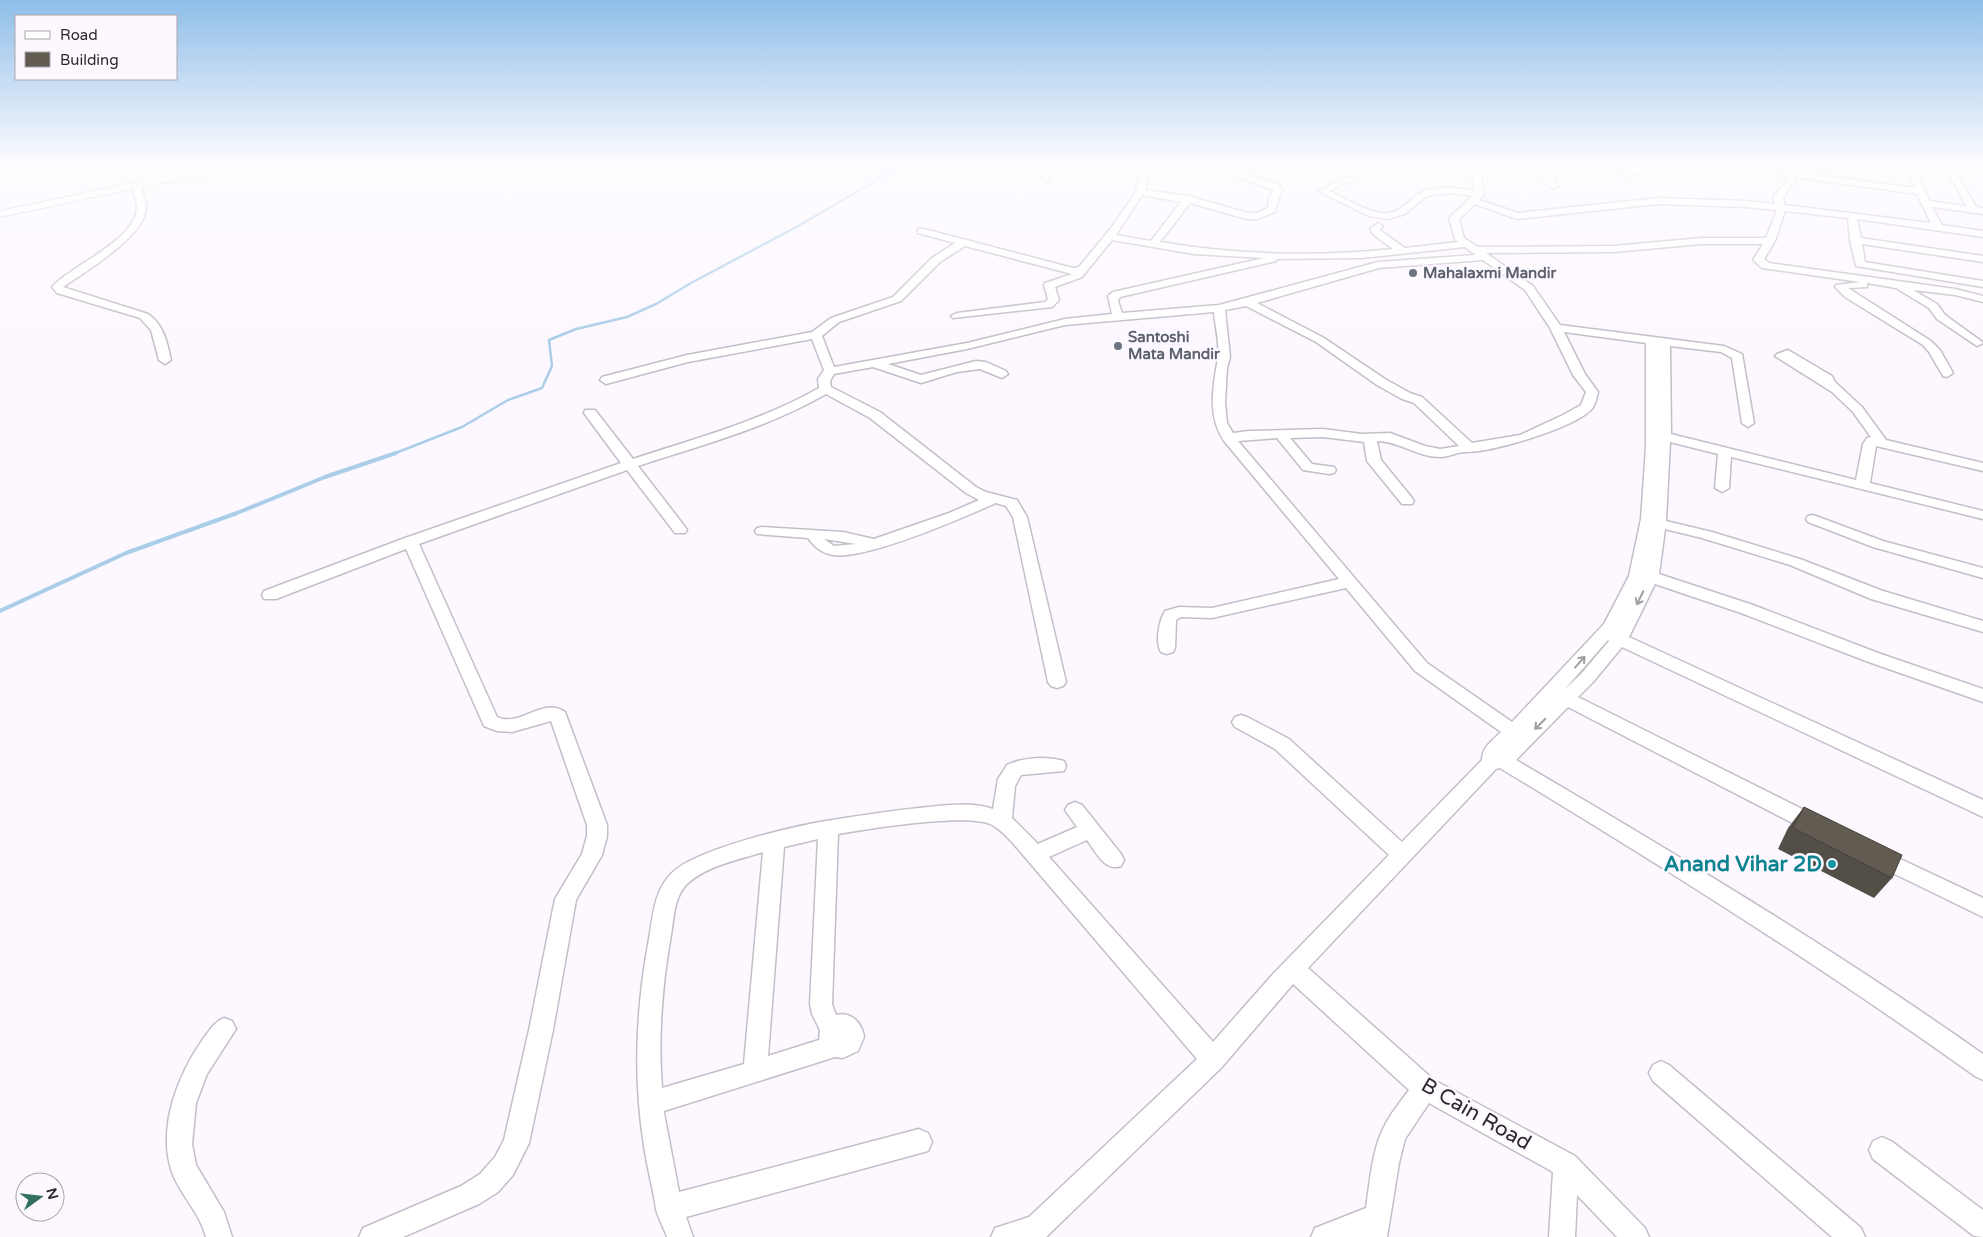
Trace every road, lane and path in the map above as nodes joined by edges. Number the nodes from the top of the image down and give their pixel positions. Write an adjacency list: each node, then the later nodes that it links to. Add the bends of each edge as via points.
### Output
1 (137, 221): 37 (street, via 105,254 57,287 61,291 144,316 153,322)
2 (1121, 221): 13 (street)
3 (1172, 221): 17 (street)
4 (1455, 221): 18 (street, via 1460,239)
5 (1778, 221): 15 (street)
6 (1853, 221): 14 (street)
7 (1893, 221): 10 (street)
8 (1935, 221): 10 (street)
9 (1378, 226): 19 (street, via 1376,233)
10 (1938, 226): 12 (street)
11 (921, 231): 16 (street)
12 (1983, 234)
13 (1110, 237): 17 (street); 24 (street, via 1084,269)
14 (1855, 240): 23 (street); 23 (street, via 1858,263 1862,266)
15 (1770, 241): 18 (street, via 1702,241 1613,249); 26 (street, via 1758,260 1766,266)
16 (962, 243): 24 (street); 33 (street, via 936,260 897,299 835,320)
17 (1154, 244): 20 (street, via 1194,251)
18 (1471, 247): 19 (street); 21 (street)
19 (1403, 251): 20 (street, via 1327,257)
20 (1283, 256): 31 (street, via 1117,294 1113,301)
21 (1484, 257): 28 (street, via 1378,265); 32 (street, via 1529,288)
22 (1983, 259): 23 (street)
23 (1948, 266): 25 (street)
24 (1078, 271): 30 (street, via 1071,279 1049,285 1054,303)
25 (1983, 284)
26 (1892, 285): 27 (street, via 1955,292); 35 (street, via 1933,306 1942,317); 40 (street, via 1840,287 1927,343)
27 (1983, 299)
28 (1247, 302): 29 (street); 51 (street, via 1320,340 1381,382 1418,400)
29 (1220, 308): 31 (street); 49 (street, via 1224,357 1219,403 1222,423)
30 (957, 316)
31 (1118, 317): 38 (street, via 1065,322 967,346)
32 (1556, 328): 34 (street); 51 (street, via 1579,375 1592,392 1587,407 1523,438)
33 (816, 335): 39 (street); 42 (street, via 687,359)
34 (1658, 342): 45 (street, via 1724,349 1736,354); 47 (street)
35 (1978, 343)
36 (1784, 355): 50 (street, via 1848,397)
37 (165, 360)
38 (874, 363): 39 (street); 41 (street, via 921,380 976,365)
39 (830, 371): 43 (street, via 824,376)
40 (1947, 373)
41 (1002, 374)
42 (606, 380)
43 (826, 389): 53 (street, via 783,413); 58 (street, via 875,415 971,490)
44 (590, 414): 53 (street)
45 (1748, 423)
46 (1280, 434): 48 (street); 49 (street); 55 (street, via 1308,466)
47 (1658, 435): 52 (street); 62 (street)
48 (1370, 437): 51 (street, via 1390,437 1440,454); 59 (street, via 1374,461)
49 (1229, 438): 68 (street)
50 (1880, 441): 54 (street); 56 (street, via 1870,444)
51 (1470, 449)
52 (1725, 452): 56 (street); 57 (street)
53 (629, 465): 63 (street); 65 (street)
54 (1983, 467)
55 (1329, 470)
56 (1862, 486): 60 (street)
57 (1722, 488)
58 (995, 498): 64 (street, via 875,544 847,550 830,550 814,536); 73 (street, via 1012,503 1020,517)
59 (1407, 501)
60 (1983, 515)
61 (1813, 519): 66 (street, via 1878,544)
62 (1653, 522): 67 (street); 70 (street, via 1795,562 1877,595)
63 (680, 530)
64 (762, 531)
65 (410, 541): 69 (street); 108 (street, via 490,721 496,726 504,726 550,713 559,717 598,836 588,865 566,899 516,1143 504,1166 489,1183 470,1195)
66 (1983, 570)
67 (1644, 574): 71 (street); 75 (street)
68 (1350, 582): 72 (street, via 1212,613 1179,612 1168,620); 77 (street, via 1421,667)
69 (270, 595)
70 (1983, 627)
71 (1613, 636): 74 (street, via 1587,678); 80 (street)
72 (1167, 648)
73 (1057, 682)
74 (1559, 695): 77 (street); 78 (street, one-way to 78); 85 (street)
75 (1983, 696)
76 (1241, 722): 89 (street, via 1282,744)
77 (1512, 731): 78 (street, via 1491,752)
78 (1497, 761): 89 (street); 95 (street, via 1714,887 1902,1009)
79 (1057, 766): 82 (street, via 1014,770 1006,780)
80 (1983, 809)
81 (1076, 810): 84 (street)
82 (1002, 822): 83 (street, via 991,816 961,812); 88 (street, via 1008,824)
83 (828, 828): 86 (street); 96 (street, via 821,1004 833,1038)
84 (1090, 830): 88 (street); 90 (street)
85 (1832, 834)
86 (774, 840): 96 (street); 99 (street, via 710,860 685,874 667,897 652,987 648,1065)
87 (1858, 847): 91 (street)
88 (1035, 854): 94 (street)
89 (1402, 854): 92 (street)
90 (1114, 860)
91 (1983, 908)
92 (1293, 969): 94 (street); 98 (street, B Cain Road)
93 (224, 1029): 107 (street, via 198,1067 184,1103 179,1144 184,1169 215,1221)
94 (1213, 1060): 106 (street)
95 (1983, 1068)
96 (755, 1072): 99 (street)
97 (1661, 1073): 114 (street)
98 (1425, 1088): 102 (street, B Cain Road); 104 (street, via 1394,1133)
99 (651, 1103): 103 (street)
100 (919, 1142): 103 (street)
101 (1882, 1150): 105 (street)
102 (1566, 1165): 112 (street); 113 (street, B Cain Road)
103 (669, 1208): 109 (street)
104 (1375, 1227): 111 (street)
105 (1983, 1227)
106 (1032, 1232): 110 (street)
107 (219, 1237)
108 (372, 1237)
109 (680, 1237)
110 (1004, 1237)
111 (1324, 1237)
112 (1562, 1237)
113 (1636, 1237)
114 (1852, 1237)

